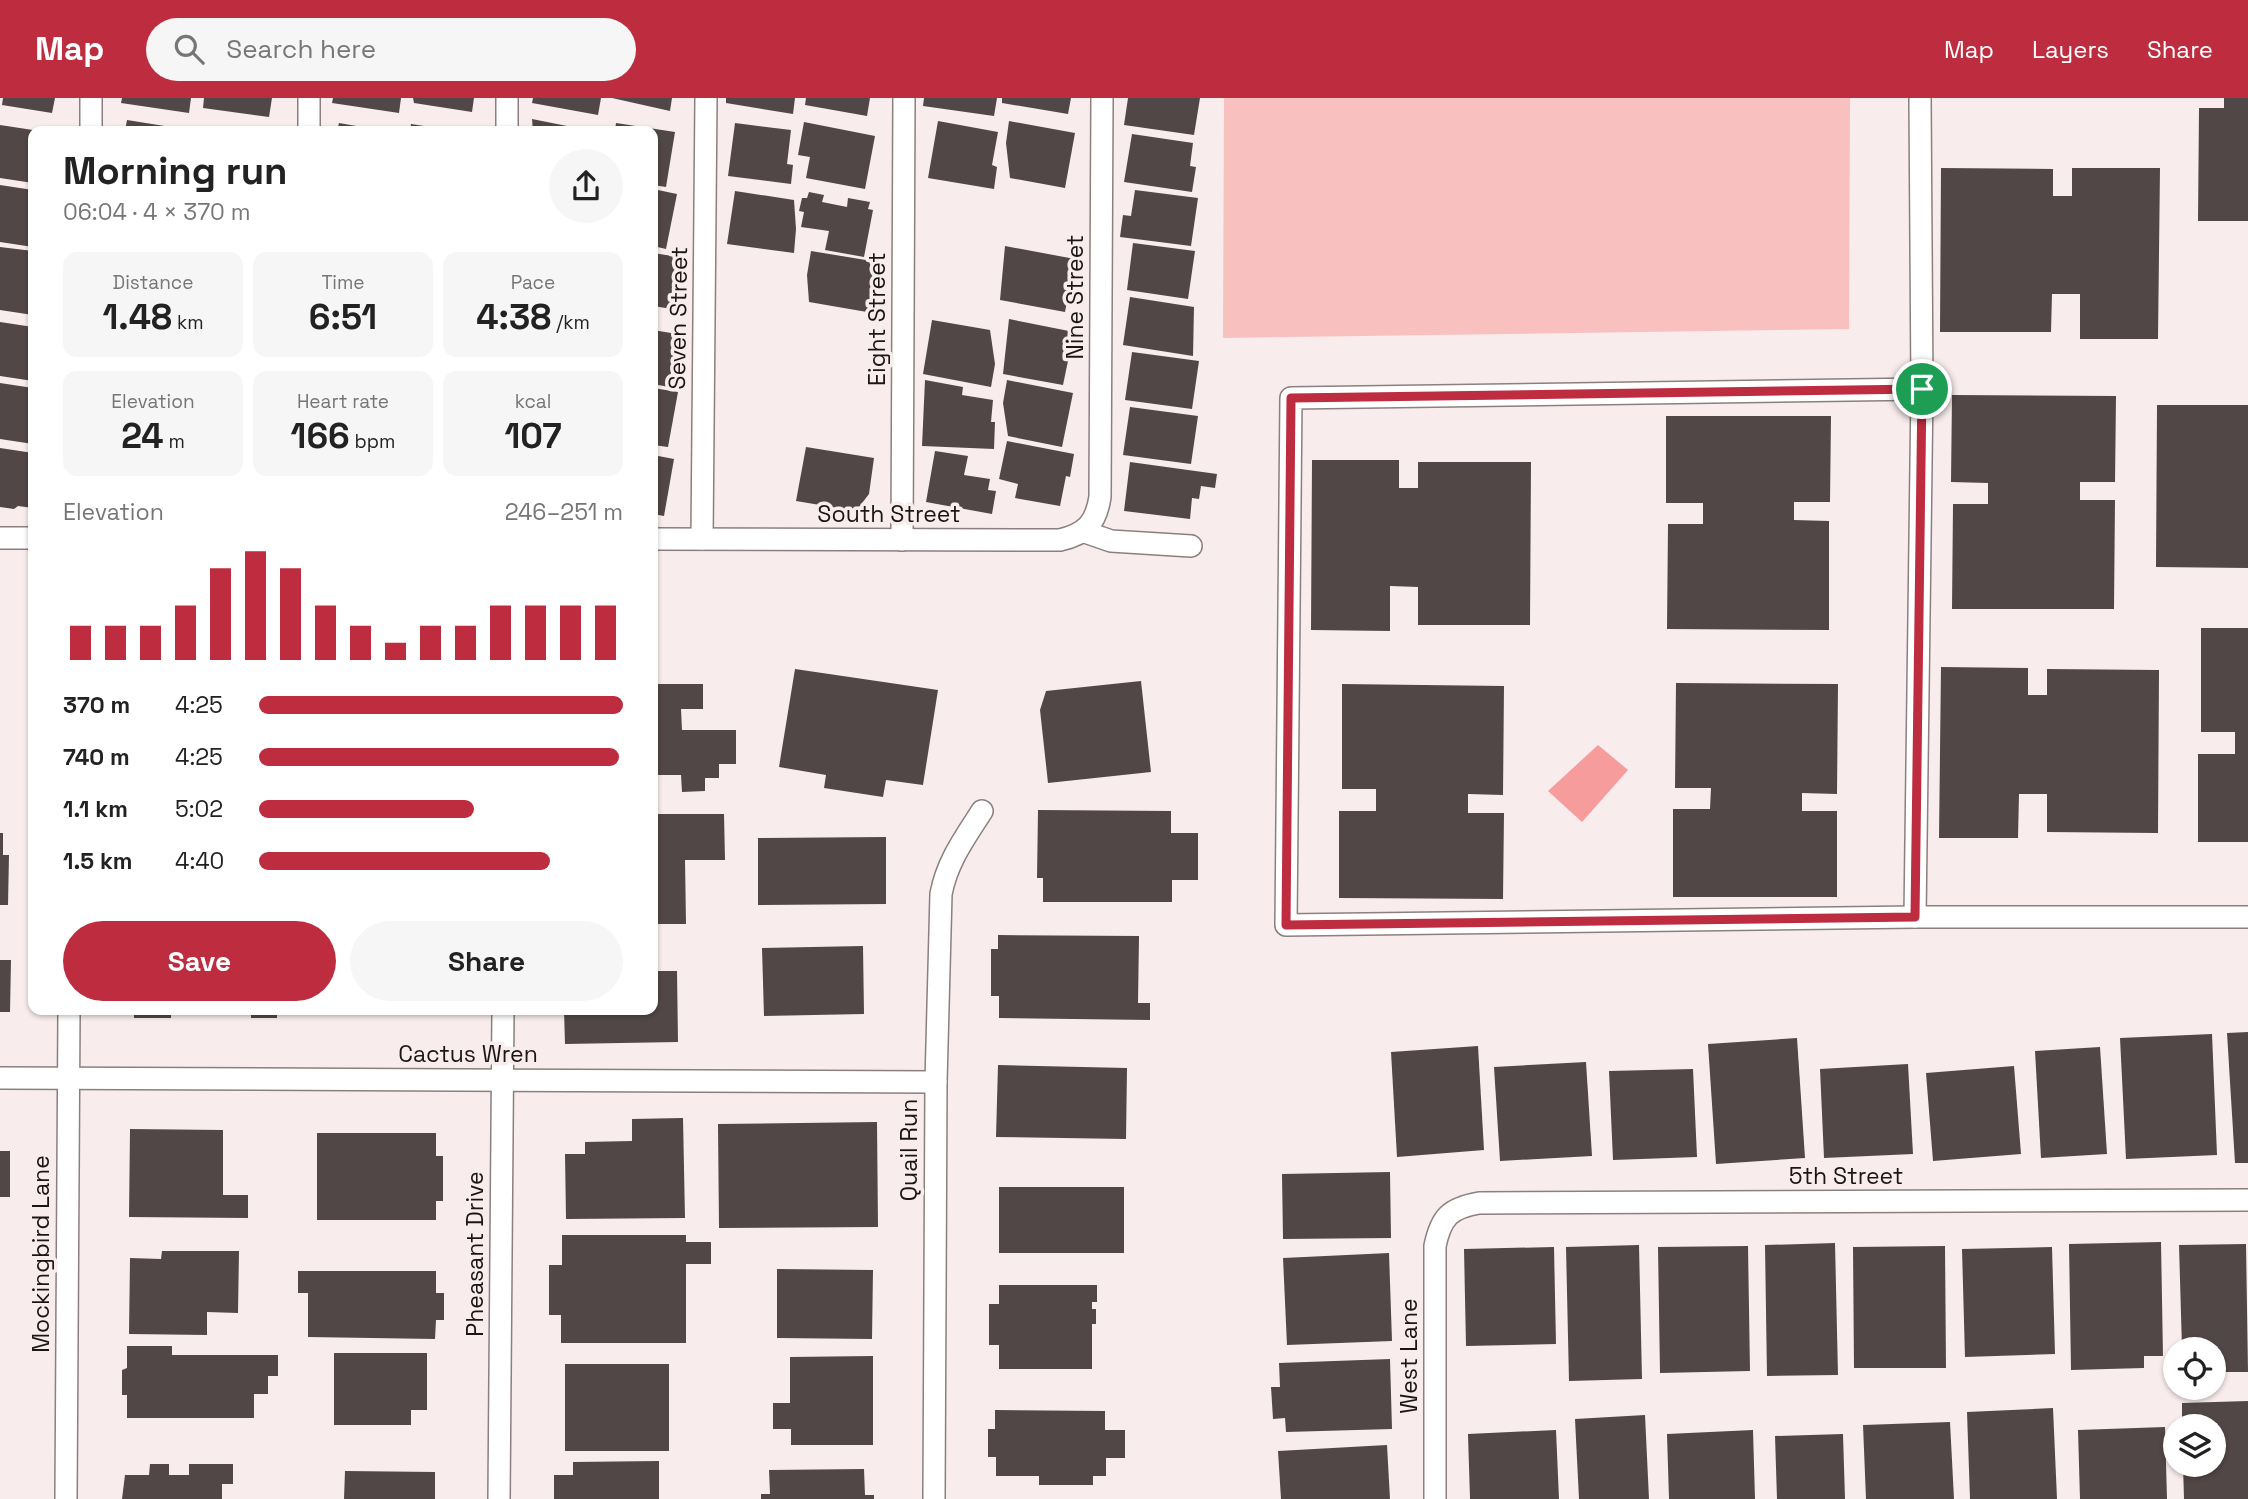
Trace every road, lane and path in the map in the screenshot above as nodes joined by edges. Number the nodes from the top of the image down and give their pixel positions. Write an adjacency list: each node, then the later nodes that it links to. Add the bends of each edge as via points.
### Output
1 (91, 98): 8 (lane)
2 (309, 98): 9 (lane)
3 (507, 98): 10 (lane)
4 (706, 98): 16 (lane, Seven Street)
5 (904, 98): 17 (lane, Eight Street)
6 (1102, 98): 12 (lane, Nine Street, via 1100,497 1094,521)
7 (1920, 98): 11 (lane)
8 (91, 126)
9 (309, 126)
10 (507, 126)
11 (1922, 389): 20 (lane); 20 (lane, via 1291,398 1286,925)
12 (1085, 532): 17 (lane, South Street, via 1060,540); 18 (lane, via 1111,541)
13 (0, 538): 14 (lane)
14 (28, 538)
15 (658, 539): 16 (lane, South Street)
16 (702, 539): 17 (lane, South Street)
17 (902, 540)
18 (1191, 546)
19 (982, 811): 27 (lane, Quail Run, via 954,854 940,894)
20 (1915, 917): 21 (lane)
21 (2248, 917)
22 (69, 1015): 25 (lane, Mockingbird Lane)
23 (503, 1015): 26 (lane, Pheasant Drive)
24 (0, 1078): 25 (lane, Cactus Wren)
25 (68, 1078): 26 (lane, Cactus Wren); 30 (lane, Mockingbird Lane)
26 (503, 1080): 27 (lane, Cactus Wren); 31 (lane, Pheasant Drive)
27 (936, 1082): 32 (lane, Quail Run)
28 (2248, 1200): 29 (lane, 5th Street, via 1479,1203)
29 (1447, 1215): 33 (lane, West Lane, via 1435,1246)
30 (66, 1499)
31 (499, 1499)
32 (934, 1499)
33 (1435, 1499)

